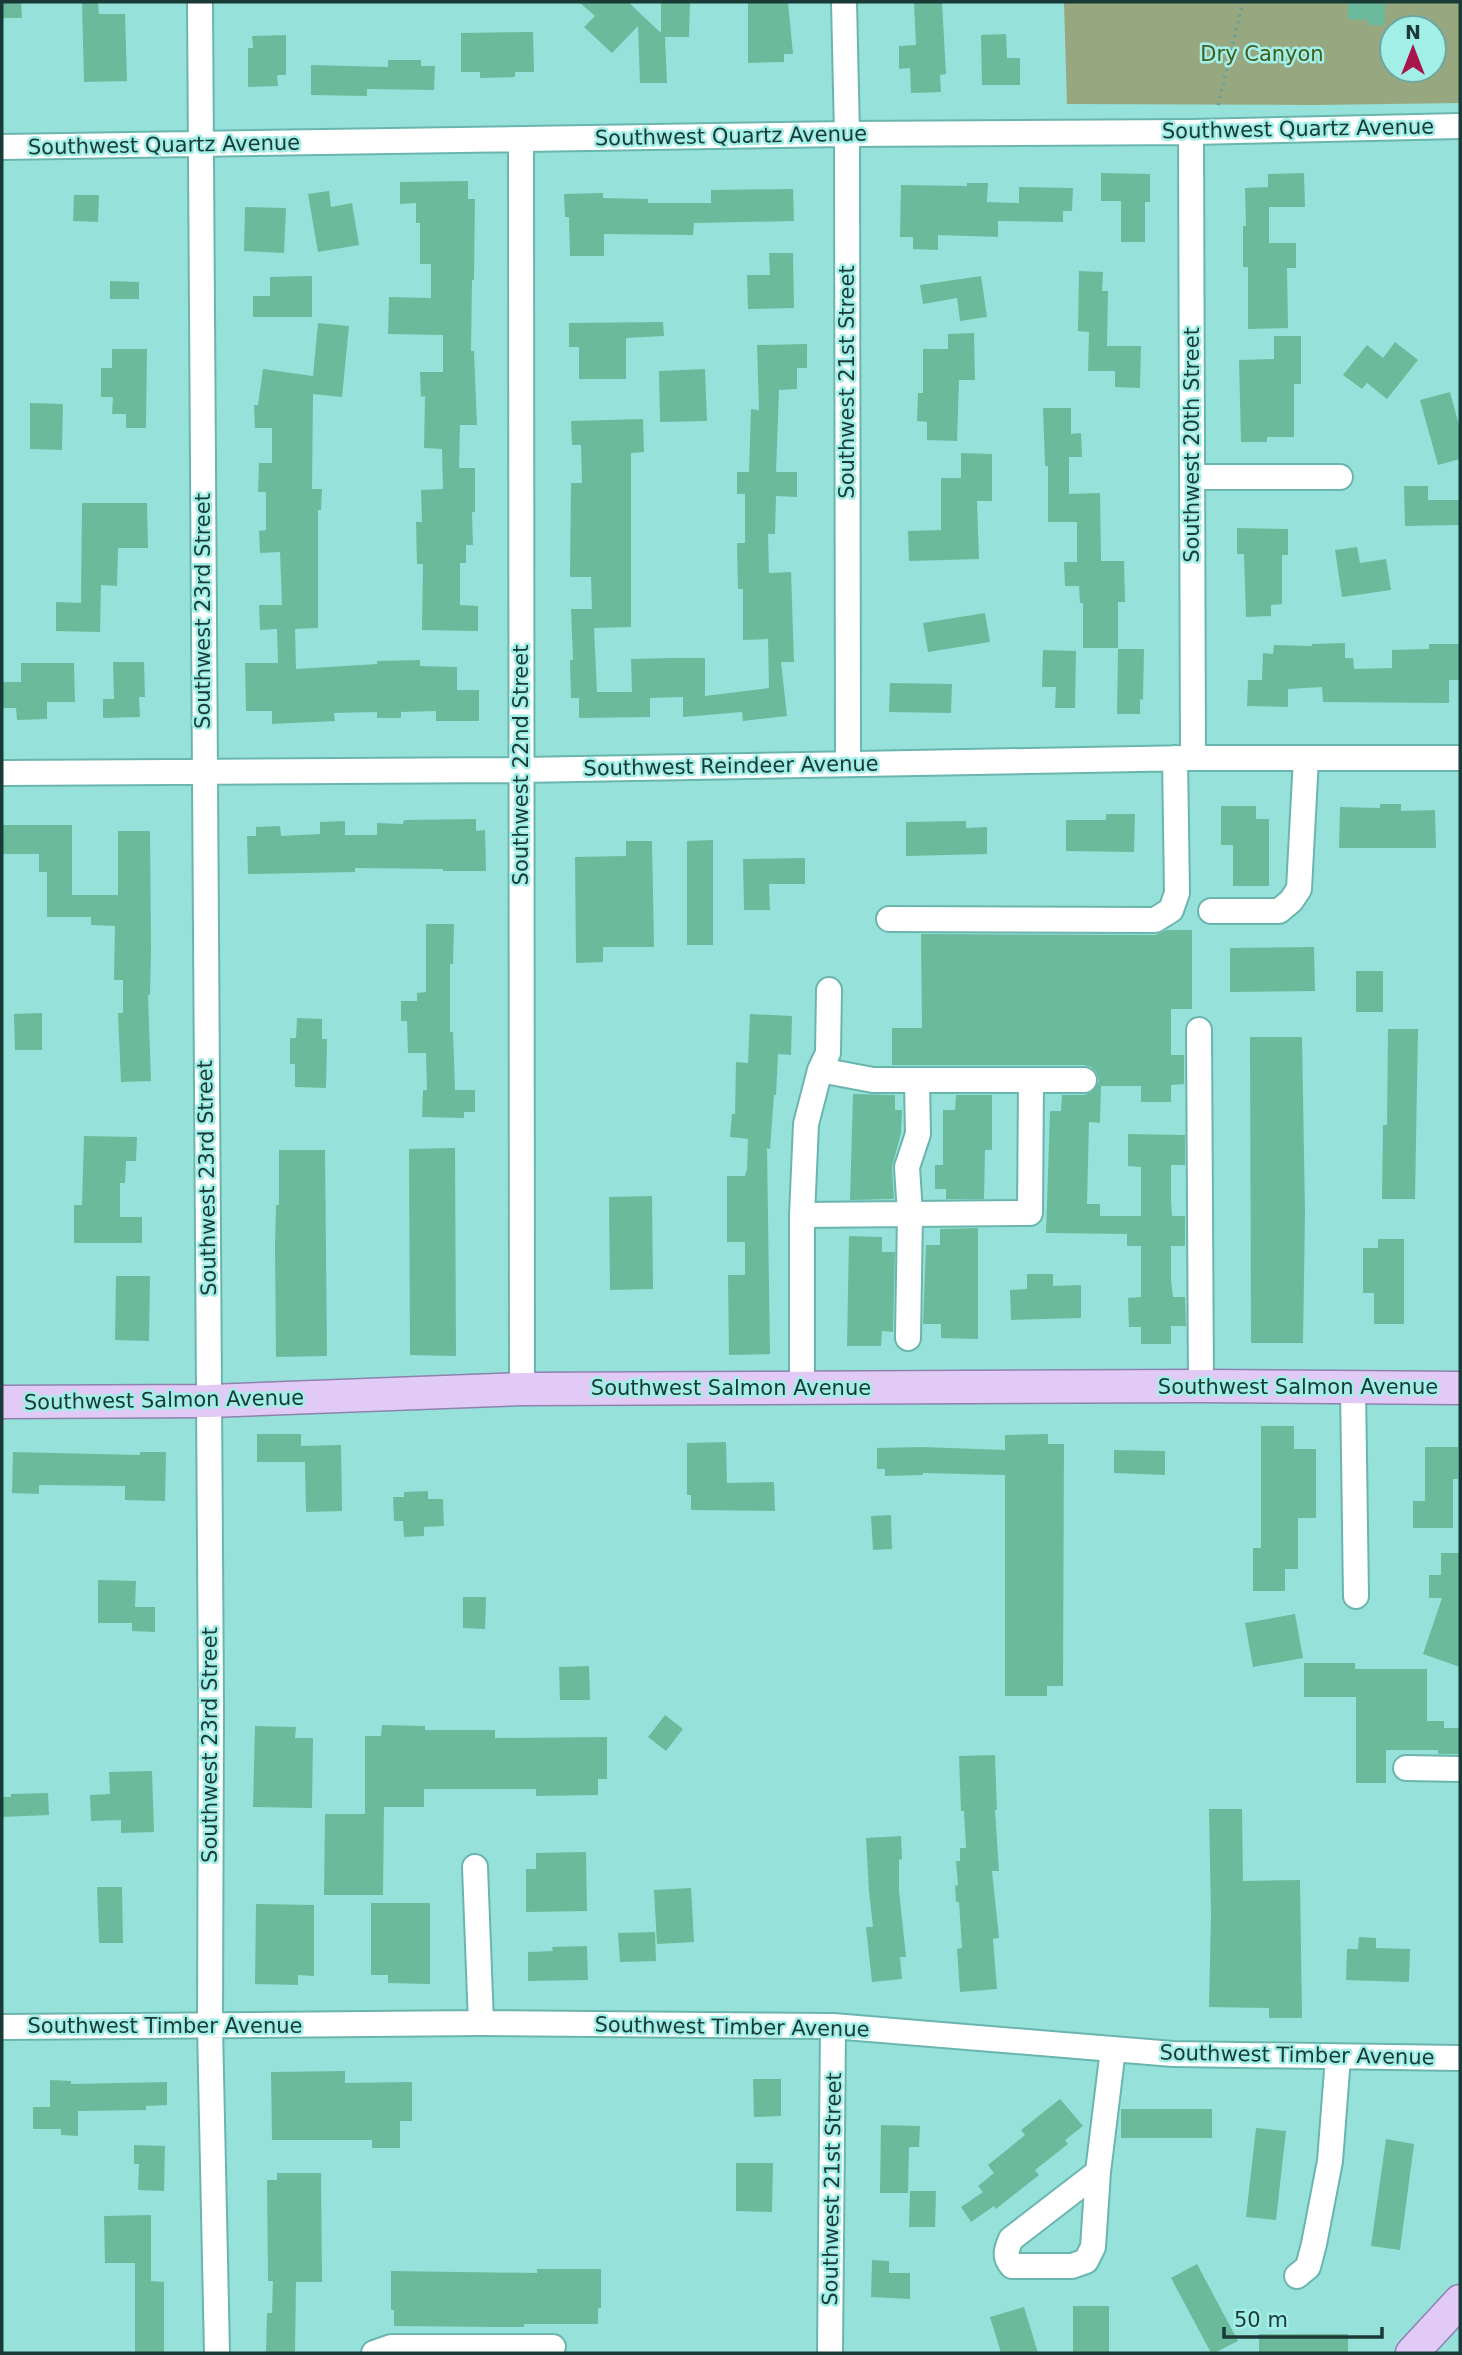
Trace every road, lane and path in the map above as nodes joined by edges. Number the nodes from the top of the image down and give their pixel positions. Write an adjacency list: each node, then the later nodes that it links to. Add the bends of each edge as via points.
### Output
1 (200, 2): 9 (street, Southwest 23rd Street)
2 (844, 2): 7 (street, Southwest 21st Street)
3 (1243, 2): 4 (path)
4 (1218, 105)
5 (1460, 126): 6 (street, Southwest Quartz Avenue)
6 (1191, 132): 7 (street, Southwest Quartz Avenue); 11 (street, Southwest 20th Street)
7 (847, 134): 8 (street, Southwest Quartz Avenue); 16 (street, Southwest 21st Street)
8 (521, 140): 9 (street, Southwest Quartz Avenue); 17 (street, Southwest 22nd Street)
9 (201, 145): 10 (street, Southwest Quartz Avenue); 19 (street, Southwest 23rd Street)
10 (2, 147)
11 (1192, 477): 12 (street); 13 (street, Southwest 20th Street)
12 (1340, 477)
13 (1184, 758): 14 (street, Southwest Reindeer Avenue); 16 (street, Southwest Reindeer Avenue); 21 (street, Southwest 20th Street, via 1177,893 1171,910 1155,920)
14 (1306, 758): 15 (street, Southwest Reindeer Avenue); 20 (street, via 1299,889 1279,911)
15 (1460, 758)
16 (848, 763): 17 (street, Southwest Reindeer Avenue)
17 (521, 770): 19 (street, Southwest Reindeer Avenue); 35 (street, Southwest 22nd Street)
18 (2, 773): 19 (street, Southwest Reindeer Avenue)
19 (204, 773): 36 (street, Southwest 23rd Street)
20 (1211, 911)
21 (889, 919)
22 (829, 990): 24 (street, via 828,1053)
23 (1199, 1030): 31 (street)
24 (820, 1070): 27 (street, via 873,1080); 29 (street, via 806,1124)
25 (1031, 1080): 26 (street); 27 (street); 28 (street, via 1030,1213)
26 (1084, 1080)
27 (917, 1081): 28 (street, via 918,1134 907,1167)
28 (910, 1214): 29 (street); 30 (street)
29 (802, 1215): 32 (street)
30 (908, 1338)
31 (1201, 1386): 32 (main road, Southwest Salmon Avenue); 33 (main road, Southwest Salmon Avenue)
32 (802, 1388): 35 (main road, Southwest Salmon Avenue)
33 (1353, 1388): 34 (main road, Southwest Salmon Avenue); 38 (street)
34 (1460, 1388)
35 (522, 1389): 36 (main road, Southwest Salmon Avenue)
36 (209, 1401): 37 (main road, Southwest Salmon Avenue); 45 (street, Southwest 23rd Street)
37 (2, 1402)
38 (1356, 1596)
39 (1406, 1768): 40 (street)
40 (1460, 1769)
41 (475, 1867): 42 (street)
42 (481, 2023): 43 (street, Southwest Timber Avenue); 45 (street, Southwest Timber Avenue)
43 (833, 2025): 46 (street, Southwest Timber Avenue); 55 (street, Southwest 21st Street)
44 (2, 2027): 45 (street, Southwest Timber Avenue)
45 (210, 2027): 53 (street, Southwest 23rd Street)
46 (1113, 2049): 47 (street, Southwest Timber Avenue); 49 (street)
47 (1338, 2057): 48 (street, Southwest Timber Avenue); 50 (street, via 1330,2161 1317,2232 1308,2267)
48 (1460, 2058)
49 (1098, 2172)
50 (1297, 2276)
51 (1460, 2301): 56 (main road)
52 (552, 2347): 54 (street, via 391,2347)
53 (217, 2353)
54 (374, 2353)
55 (830, 2353)
56 (1412, 2353)

